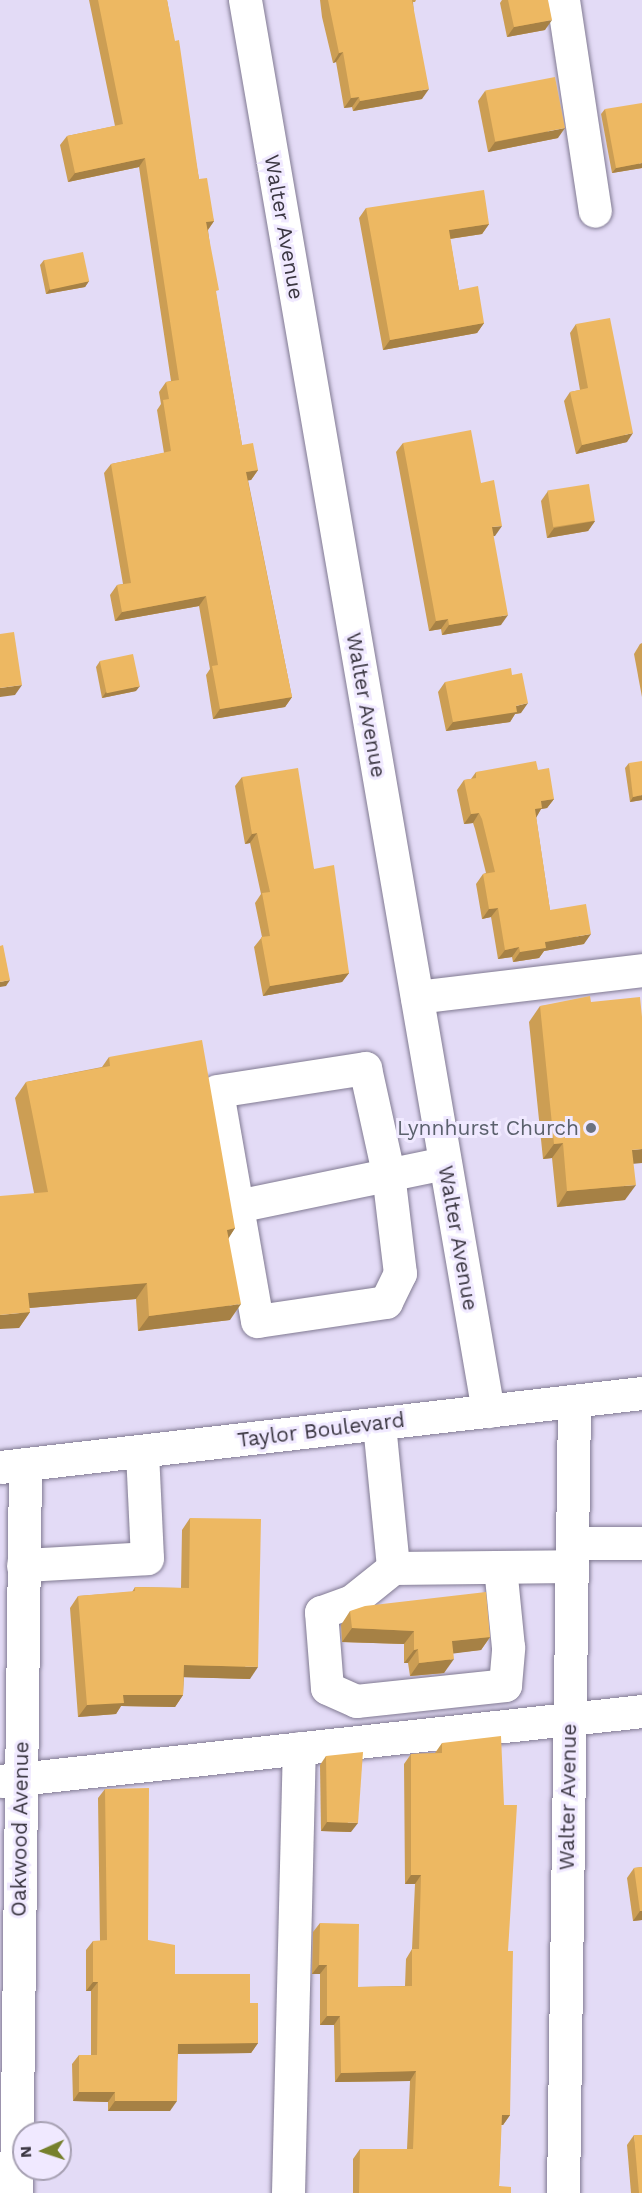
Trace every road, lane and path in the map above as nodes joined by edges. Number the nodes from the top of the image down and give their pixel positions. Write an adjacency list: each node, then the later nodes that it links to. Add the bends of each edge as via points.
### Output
1 (245, 0): 5 (street, Walter Avenue)
2 (563, 0): 3 (street)
3 (595, 211)
4 (642, 970): 5 (street)
5 (417, 997): 6 (street, Walter Avenue)
6 (445, 1163): 7 (street); 11 (street, Walter Avenue)
7 (388, 1173): 8 (street, via 347,1186); 8 (street, via 365,1068 217,1091); 8 (street, via 400,1273 386,1302 257,1321)
8 (237, 1206)
9 (642, 1393): 10 (street, Taylor Boulevard)
10 (574, 1402): 11 (street, Taylor Boulevard); 16 (street, Walter Avenue)
11 (488, 1411): 12 (street, Taylor Boulevard)
12 (379, 1424): 13 (street, Taylor Boulevard); 19 (street)
13 (142, 1451): 14 (street, Taylor Boulevard); 17 (street, via 147,1558)
14 (12, 1466): 17 (street, Oakwood Avenue)
15 (642, 1543): 16 (street)
16 (572, 1555): 18 (street); 21 (street, Walter Avenue)
17 (23, 1565): 23 (street, Oakwood Avenue)
18 (500, 1567): 19 (street); 19 (street, via 508,1647 505,1685 356,1701 327,1688 321,1612 352,1601)
19 (393, 1568)
20 (642, 1711): 21 (street)
21 (569, 1720): 22 (street); 26 (street, Walter Avenue)
22 (299, 1748): 23 (street); 25 (street)
23 (11, 1779): 24 (street, Oakwood Avenue)
24 (16, 2193)
25 (288, 2193)
26 (563, 2193)

